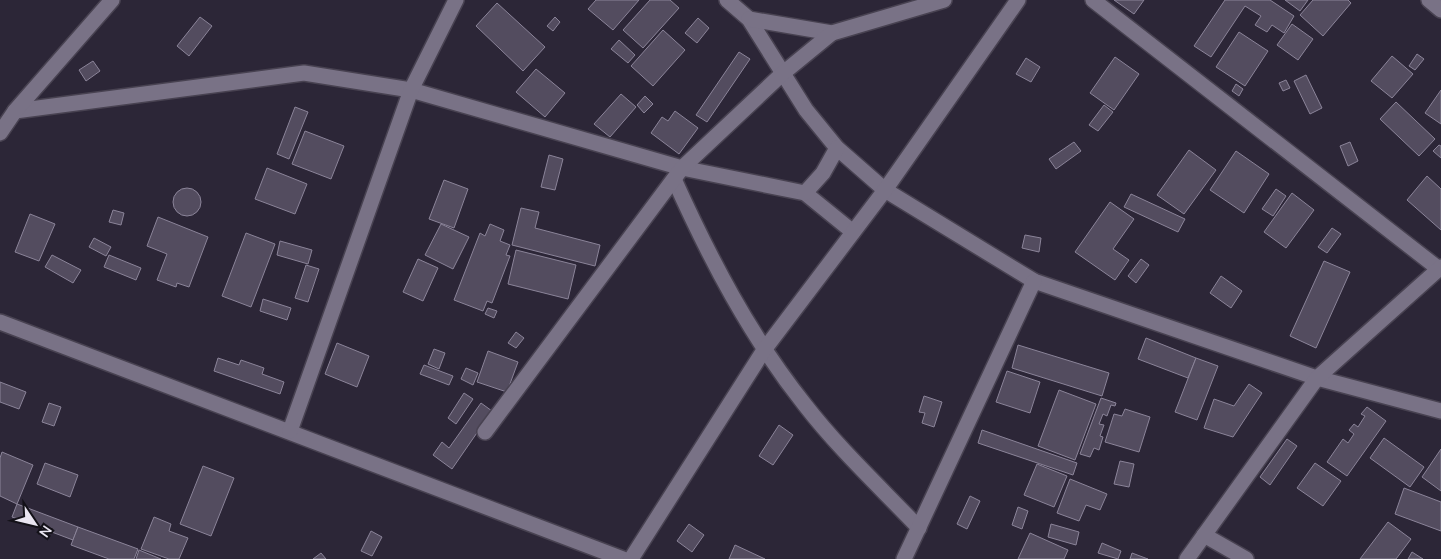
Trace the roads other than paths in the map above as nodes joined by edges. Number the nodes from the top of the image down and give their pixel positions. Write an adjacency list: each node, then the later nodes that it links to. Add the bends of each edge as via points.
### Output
1 (112, 0): 13 (street)
2 (456, 0): 12 (street)
3 (727, 0): 9 (street)
4 (944, 0): 10 (street)
5 (1018, 0): 17 (street)
6 (1093, 0): 20 (street)
7 (1429, 0): 8 (street)
8 (1441, 10)
9 (749, 19): 10 (street); 11 (street)
10 (832, 33): 11 (street)
11 (782, 74): 15 (street); 16 (street)
12 (411, 90): 13 (street, via 304,73); 16 (street); 26 (street)
13 (15, 111): 14 (street)
14 (0, 133)
15 (837, 148): 17 (street); 18 (street, via 823,173)
16 (678, 173): 18 (street); 23 (street, via 706,251); 27 (street)
17 (885, 190): 19 (street); 21 (street)
18 (805, 193): 19 (street)
19 (854, 232): 23 (street)
20 (1440, 268): 24 (street)
21 (1034, 281): 24 (street); 28 (street)
22 (0, 322): 26 (street)
23 (764, 350): 28 (street, via 806,407); 31 (street)
24 (1317, 378): 25 (street); 29 (street)
25 (1441, 411)
26 (290, 431): 30 (street)
27 (485, 432)
28 (919, 528): 32 (street)
29 (1204, 534): 33 (street); 34 (street)
30 (623, 559)
31 (631, 559)
32 (904, 559)
33 (1187, 559)
34 (1246, 559)

